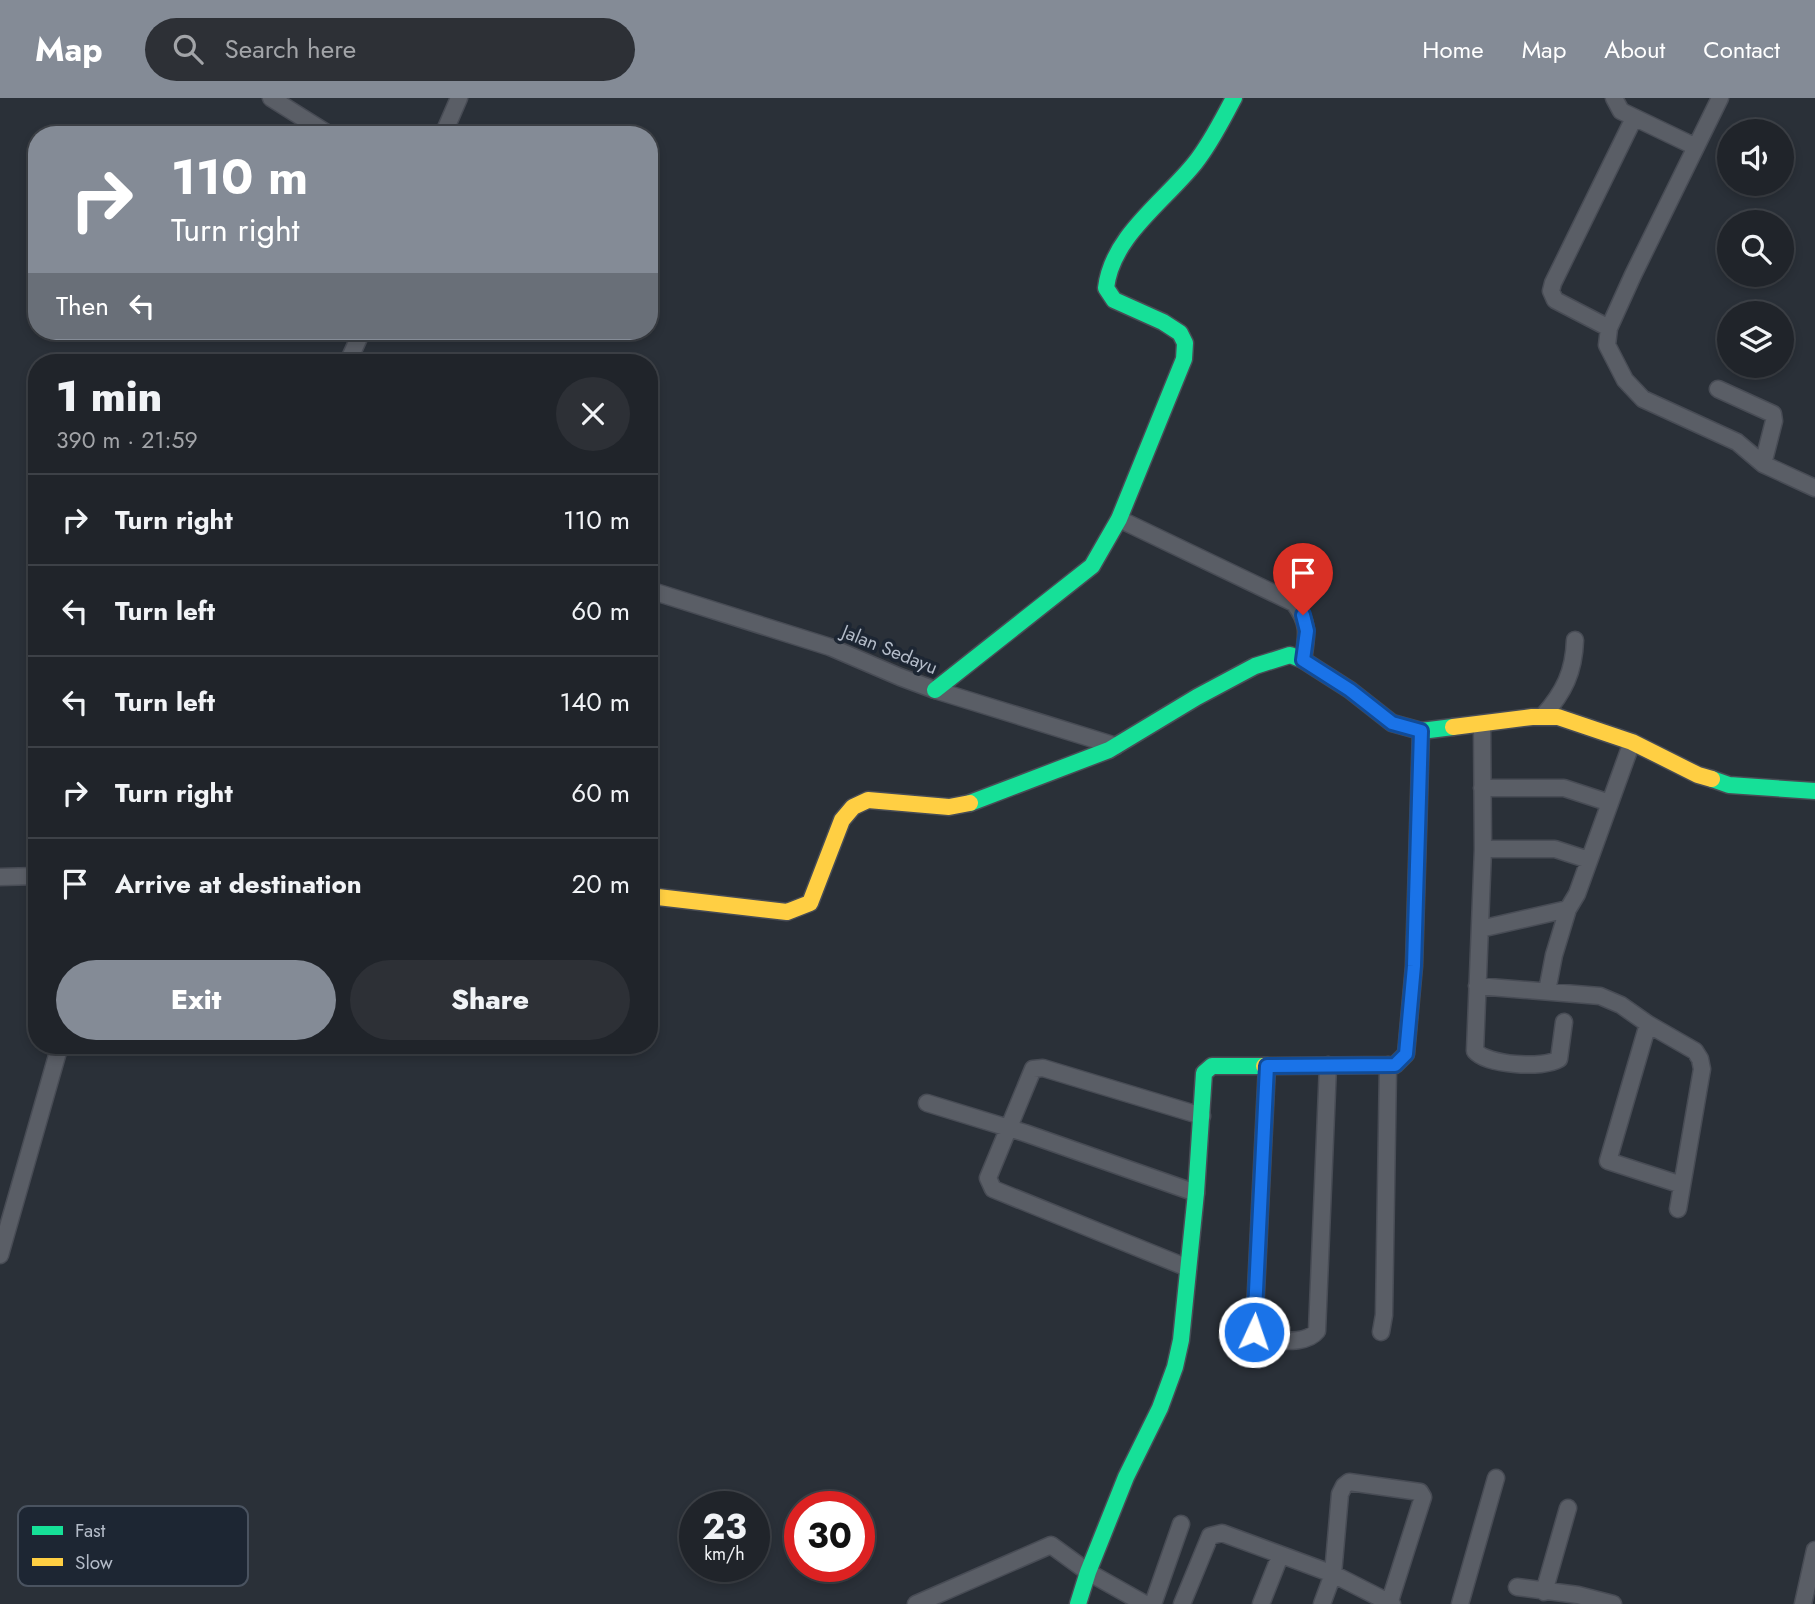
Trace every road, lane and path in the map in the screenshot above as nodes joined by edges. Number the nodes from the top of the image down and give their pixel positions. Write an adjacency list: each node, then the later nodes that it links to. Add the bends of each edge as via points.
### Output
1 (459, 98): 8 (street)
2 (1234, 98): 14 (street, via 1190,170 1118,251 1106,274 1107,295 1179,331 1185,341 1184,359)
3 (1614, 98): 6 (street, via 1621,111)
4 (1720, 98): 9 (street)
5 (271, 99): 7 (street)
6 (1634, 118): 9 (street); 10 (street, via 1551,291 1555,300)
7 (315, 126)
8 (447, 126)
9 (1696, 146): 10 (street)
10 (1609, 328): 12 (street, via 1607,345 1613,359 1643,399 1737,442)
11 (1718, 388): 12 (street, via 1773,414)
12 (1763, 464): 13 (street)
13 (1815, 488)
14 (1119, 519): 17 (street, via 1294,603 1307,631); 18 (street, via 1088,569)
15 (658, 593): 18 (street, Jalan Sedayu, via 830,647)
16 (1575, 640): 19 (street, via 1567,683)
17 (1303, 660): 21 (street, via 1392,723); 23 (street, via 1290,655 1255,666)
18 (935, 690): 23 (street, Jalan Sedayu)
19 (1543, 716): 20 (street); 22 (street)
20 (1482, 723): 21 (street); 24 (street)
21 (1421, 731): 40 (street, via 1414,966 1406,1054 1402,1061)
22 (1632, 742): 25 (street, via 1729,785); 26 (street)
23 (1116, 746): 31 (street, via 959,807 868,800 853,807 842,820 810,903 799,909 787,912)
24 (1482, 788): 26 (street, via 1564,788); 27 (street)
25 (1815, 792)
26 (1610, 803): 28 (street)
27 (1483, 849): 28 (street, via 1555,849); 33 (street)
28 (1589, 860): 32 (street)
29 (28, 876): 30 (street)
30 (0, 877)
31 (658, 897)
32 (1568, 909): 33 (street); 35 (street)
33 (1480, 929): 34 (street)
34 (1478, 986): 35 (street); 36 (street, via 1474,1049 1484,1059 1536,1065 1558,1061)
35 (1547, 991): 37 (street, via 1600,996)
36 (1563, 1022)
37 (1648, 1024): 45 (street, via 1695,1051 1700,1059); 45 (street, via 1608,1161)
38 (57, 1054): 48 (street)
39 (1328, 1065): 40 (street); 41 (street); 41 (street, via 1317,1331 1307,1339 1273,1340 1254,1332)
40 (1388, 1065): 50 (street)
41 (1267, 1066): 43 (street, via 1207,1069)
42 (928, 1103): 44 (street)
43 (1202, 1116): 44 (street, via 1043,1068 1033,1069 1028,1077); 46 (street)
44 (1008, 1128): 46 (street); 49 (street, via 988,1178 993,1189)
45 (1682, 1185): 47 (street)
46 (1196, 1193): 49 (street)
47 (1678, 1209)
48 (0, 1255)
49 (1188, 1268): 56 (street, via 1175,1367)
50 (1381, 1332)
51 (1496, 1478): 71 (street)
52 (1568, 1508): 61 (street)
53 (1181, 1524): 66 (street)
54 (1815, 1550): 58 (street)
55 (1280, 1556): 57 (street); 67 (street, via 1222,1533 1210,1536); 68 (street)
56 (1088, 1572): 59 (street, via 1052,1545); 64 (street); 65 (street)
57 (1333, 1574): 69 (street); 70 (street); 70 (street, via 1343,1486 1349,1482 1420,1492 1423,1503)
58 (1812, 1581): 73 (street)
59 (959, 1585): 62 (street); 63 (street)
60 (1517, 1587): 61 (street)
61 (1544, 1592): 72 (street)
62 (916, 1604)
63 (952, 1604)
64 (1078, 1604)
65 (1145, 1604)
66 (1153, 1604)
67 (1182, 1604)
68 (1261, 1604)
69 (1322, 1604)
70 (1390, 1604)
71 (1460, 1604)
72 (1613, 1604)
73 (1803, 1604)

